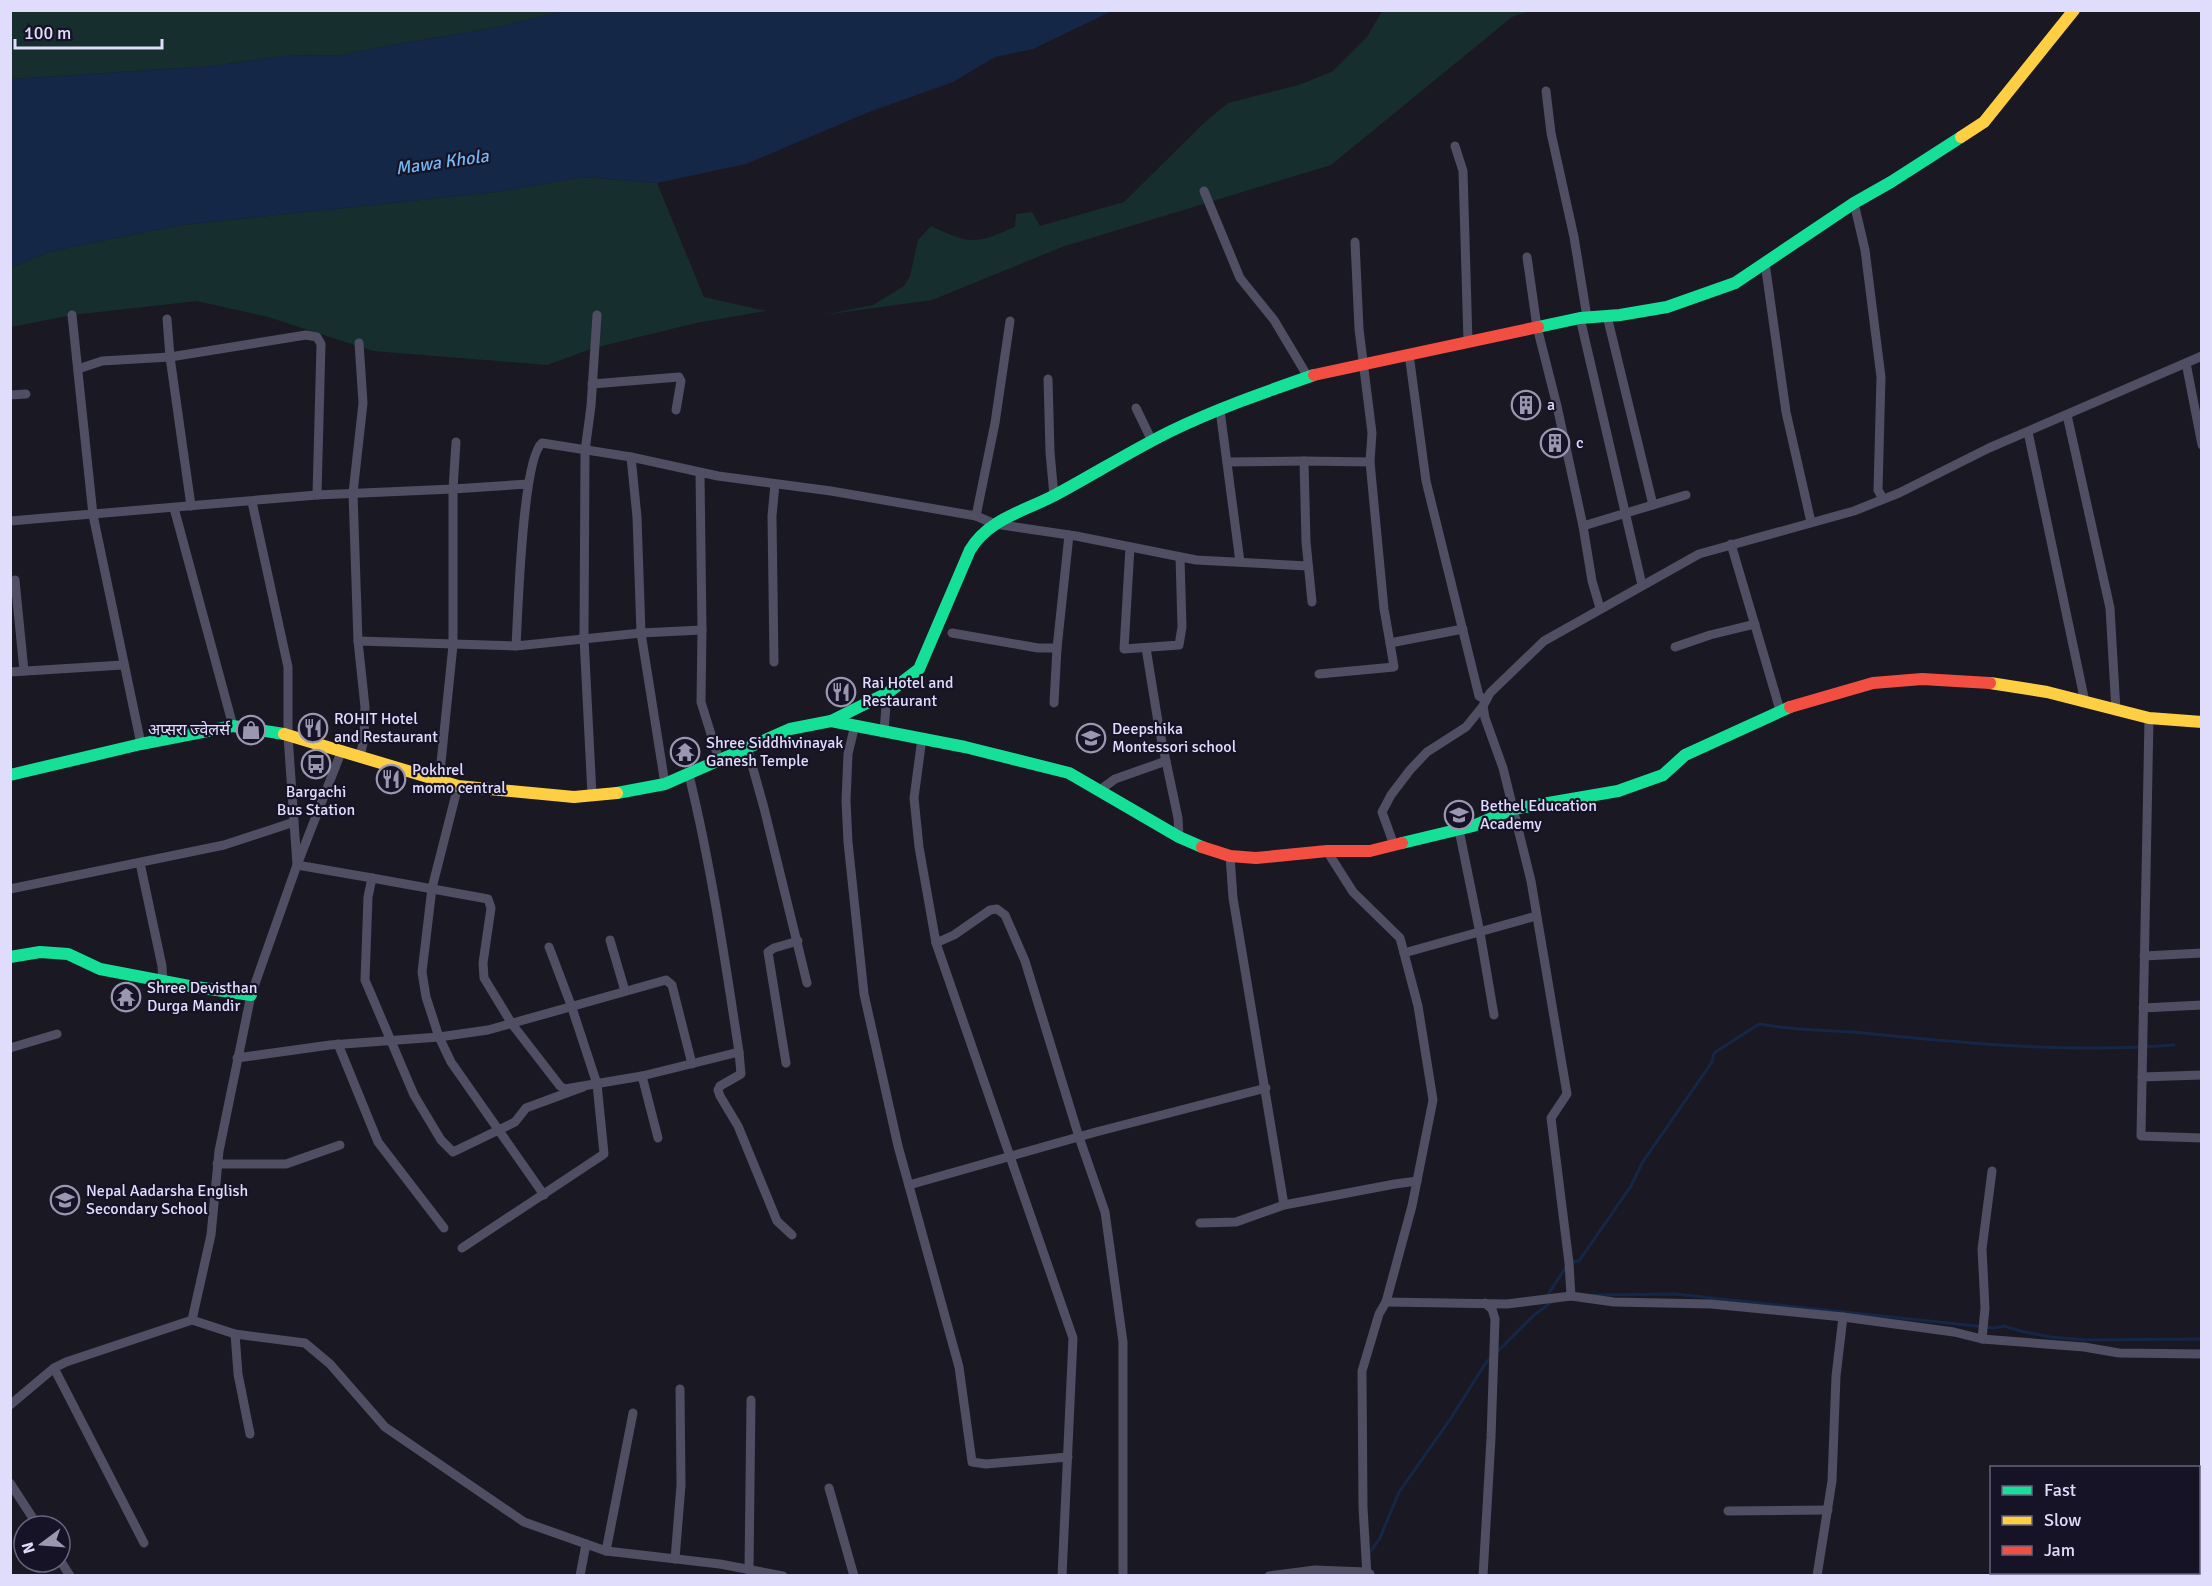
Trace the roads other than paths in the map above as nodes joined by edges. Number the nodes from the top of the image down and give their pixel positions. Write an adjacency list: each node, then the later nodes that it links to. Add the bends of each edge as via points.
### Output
1 (2074, 10): 5 (main road, via 1984,122)
2 (1546, 91): 12 (street, via 1551,133 1574,237)
3 (1455, 146): 16 (street, via 1463,171)
4 (1204, 191): 24 (street, via 1240,278 1274,320)
5 (1854, 203): 8 (main road); 50 (street, via 1865,250 1881,376 1878,490)
6 (1355, 242): 22 (street)
7 (1527, 257): 15 (street)
8 (1765, 263): 11 (main road, via 1735,283 1667,308); 59 (street, via 1786,412)
9 (72, 315): 23 (street)
10 (597, 315): 26 (street)
11 (1607, 316): 12 (main road); 52 (street)
12 (1584, 318): 15 (main road); 55 (street)
13 (167, 319): 20 (street)
14 (1010, 321): 57 (street)
15 (1537, 327): 16 (main road); 61 (street)
16 (1468, 342): 18 (main road)
17 (359, 343): 46 (street, via 363,403)
18 (1409, 354): 22 (main road); 73 (street, via 1426,481)
19 (2202, 356): 21 (street)
20 (170, 357): 23 (street, via 102,361); 47 (street, via 306,335 317,337 321,344); 53 (street)
21 (2186, 363): 32 (street); 36 (street)
22 (1364, 364): 24 (main road); 41 (street, via 1372,433)
23 (78, 369): 56 (street)
24 (1308, 378): 31 (main road)
25 (1048, 379): 49 (street)
26 (592, 384): 30 (street, via 680,377); 37 (street)
27 (26, 394): 28 (street)
28 (10, 395)
29 (1136, 408): 34 (street)
30 (676, 410)
31 (1220, 410): 34 (main road); 40 (street)
32 (2067, 415): 33 (street); 95 (street, via 2109,608)
33 (2028, 432): 50 (street); 91 (street)
34 (1152, 441): 49 (main road)
35 (456, 442): 45 (street)
36 (2202, 445)
37 (585, 451): 38 (street); 43 (street, via 542,443 537,448); 77 (street)
38 (631, 457): 42 (street); 75 (street)
39 (1304, 461): 40 (street); 41 (street); 67 (street)
40 (1227, 462): 66 (street)
41 (1370, 462): 79 (street)
42 (700, 473): 44 (street); 74 (street)
43 (528, 484): 45 (street); 81 (street)
44 (775, 484): 57 (street); 85 (street)
45 (453, 489): 46 (street); 80 (street)
46 (352, 493): 47 (street); 78 (street)
47 (317, 495): 51 (street)
48 (1686, 495): 52 (street)
49 (1054, 496): 60 (main road)
50 (1883, 499): 59 (street)
51 (252, 502): 53 (street); 102 (street, via 288,667)
52 (1653, 505): 55 (street)
53 (191, 506): 54 (street)
54 (174, 508): 56 (street); 100 (street)
55 (1626, 513): 61 (street); 69 (street)
56 (93, 515): 58 (street); 86 (street)
57 (976, 516): 60 (street)
58 (10, 521)
59 (1811, 522): 63 (street)
60 (995, 524): 62 (street); 90 (main road, via 984,530 970,550 919,669)
61 (1583, 526): 71 (street)
62 (1069, 535): 64 (street); 83 (street)
63 (1731, 544): 69 (street, via 1699,554); 72 (street)
64 (1130, 547): 65 (street); 84 (street, via 1124,649)
65 (1180, 557): 66 (street); 84 (street, via 1179,645)
66 (1240, 562): 67 (street)
67 (1308, 566): 70 (street)
68 (15, 580): 87 (street)
69 (1642, 585): 71 (street)
70 (1312, 602)
71 (1600, 608): 93 (street, via 1544,641 1490,693)
72 (1755, 624): 82 (street); 94 (street)
73 (1463, 629): 79 (street); 93 (street, via 1479,696)
74 (702, 630): 75 (street); 108 (street, via 701,702)
75 (641, 633): 77 (street); 113 (street)
76 (952, 633): 83 (street)
77 (584, 638): 81 (street); 116 (street)
78 (358, 641): 80 (street); 107 (street, via 365,707)
79 (1390, 643): 89 (street, via 1394,667)
80 (453, 645): 81 (street); 112 (street)
81 (516, 646)
82 (1675, 647)
83 (1057, 648): 92 (street)
84 (1146, 648): 109 (street)
85 (774, 662)
86 (123, 665): 87 (street); 104 (street)
87 (24, 671): 88 (street)
88 (10, 672)
89 (1319, 674)
90 (887, 693): 97 (main road); 101 (street)
91 (2085, 702): 94 (main road, via 1999,683 1922,679 1873,683); 95 (main road)
92 (1054, 703)
93 (1485, 703): 117 (street, via 1485,718); 121 (street, via 1466,727 1427,752 1391,795 1382,812)
94 (1780, 710): 117 (main road, via 1685,755 1663,775 1640,784)
95 (2116, 711): 96 (main road)
96 (2149, 718): 98 (main road); 137 (street)
97 (831, 721): 99 (main road); 105 (main road, via 790,729)
98 (2202, 722)
99 (855, 725): 101 (main road); 172 (street, via 848,754 846,801 858,944 864,994)
100 (233, 726): 102 (main road); 104 (main road)
101 (884, 731): 103 (main road)
102 (288, 736): 106 (main road); 118 (street)
103 (922, 738): 115 (main road, via 1069,773); 133 (street, via 914,798)
104 (141, 744): 110 (main road)
105 (747, 747): 108 (main road); 132 (street)
106 (342, 750): 107 (main road); 125 (street)
107 (360, 756): 112 (main road)
108 (719, 760): 111 (main road)
109 (1166, 761): 115 (street, via 1115,779); 120 (street)
110 (10, 775)
111 (689, 775): 113 (main road); 153 (street, via 718,910)
112 (439, 782): 114 (main road)
113 (665, 784): 116 (main road)
114 (458, 786): 116 (main road, via 574,797); 127 (street)
115 (1100, 790): 120 (main road)
116 (592, 795)
117 (1513, 808): 119 (main road); 129 (street)
118 (294, 822): 124 (street, via 224,845); 125 (street)
119 (1459, 830): 121 (main road); 130 (street)
120 (1179, 837): 123 (main road)
121 (1394, 845): 122 (main road, via 1370,851)
122 (1327, 851): 123 (main road, via 1256,858); 135 (street, via 1353,892 1400,938)
123 (1230, 856): 162 (street, via 1233,897)
124 (140, 863): 128 (street); 139 (street)
125 (297, 865): 126 (street); 142 (street)
126 (372, 878): 127 (street); 150 (street, via 365,980)
127 (432, 888): 147 (street, via 488,899 491,908 484,978); 149 (street, via 422,972)
128 (10, 889)
129 (1536, 916): 130 (street); 179 (street, via 1567,1094 1551,1118)
130 (1480, 933): 135 (street); 146 (street)
131 (610, 940): 141 (street)
132 (798, 942): 140 (street); 155 (street, via 768,952)
133 (936, 943): 164 (street, via 990,910 997,909 1005,915 1025,961); 168 (street)
134 (549, 947): 143 (street)
135 (1404, 953): 171 (street, via 1418,1006 1433,1100)
136 (2202, 953): 137 (street)
137 (2144, 956): 145 (street)
138 (10, 957): 139 (main road, via 40,952 68,954 100,969)
139 (163, 981): 142 (main road)
140 (807, 983)
141 (625, 991): 143 (street); 156 (street, via 670,982)
142 (251, 995): 154 (street)
143 (571, 1005): 147 (street); 160 (street)
144 (2202, 1005): 145 (street)
145 (2143, 1008): 159 (street)
146 (1494, 1015)
147 (512, 1024): 149 (street); 161 (street, via 560,1086)
148 (57, 1034): 152 (street)
149 (439, 1037): 150 (street); 163 (street, via 451,1062)
150 (390, 1040): 151 (street); 163 (street, via 414,1095 449,1150 453,1152)
151 (338, 1044): 154 (street); 176 (street, via 378,1142)
152 (10, 1048)
153 (738, 1052): 156 (street); 177 (street, via 741,1074 718,1090 738,1126 777,1221)
154 (237, 1058): 169 (street)
155 (786, 1062)
156 (692, 1064): 158 (street)
157 (2202, 1075): 159 (street)
158 (642, 1076): 160 (street); 165 (street)
159 (2142, 1077): 166 (street, via 2141,1136)
160 (597, 1084): 161 (street); 173 (street, via 604,1154)
161 (583, 1087): 163 (street, via 526,1108 515,1122)
162 (1266, 1088): 164 (street); 174 (street)
163 (499, 1131): 173 (street)
164 (1079, 1137): 168 (street); 211 (street, via 1105,1212 1123,1342)
165 (657, 1138)
166 (2202, 1138)
167 (340, 1145): 169 (street, via 286,1164)
168 (1011, 1156): 172 (street); 195 (street, via 1073,1338)
169 (217, 1164): 185 (street, via 212,1235)
170 (1992, 1171): 187 (street, via 1982,1249)
171 (1417, 1181): 174 (street); 180 (street)
172 (909, 1185): 195 (street, via 959,1367 972,1462)
173 (544, 1195): 178 (street)
174 (1284, 1205): 175 (street, via 1236,1222)
175 (1200, 1223)
176 (444, 1228)
177 (792, 1235)
178 (462, 1248)
179 (1571, 1296): 182 (street); 184 (street)
180 (1386, 1302): 181 (street); 206 (street, via 1362,1371 1363,1507)
181 (1484, 1303): 182 (street); 183 (street)
182 (1504, 1304): 183 (street)
183 (1494, 1316): 213 (street)
184 (1843, 1317): 187 (street); 198 (street)
185 (192, 1320): 186 (street); 189 (street)
186 (235, 1334): 194 (street); 202 (street, via 305,1343 330,1364 394,1434 524,1522)
187 (1982, 1339): 188 (street, via 2119,1353)
188 (2202, 1354)
189 (54, 1368): 192 (street); 201 (street)
190 (680, 1389): 204 (street, via 681,1485)
191 (752, 1400): 205 (street)
192 (10, 1405)
193 (633, 1413): 203 (street)
194 (250, 1434)
195 (1068, 1457): 210 (street)
196 (10, 1483): 200 (street)
197 (829, 1488): 209 (street)
198 (1828, 1510): 199 (street); 214 (street)
199 (1728, 1511)
200 (30, 1514)
201 (144, 1543)
202 (586, 1544): 203 (street); 207 (street)
203 (606, 1551): 204 (street)
204 (675, 1559): 205 (street)
205 (748, 1570): 208 (street)
206 (1369, 1574): 212 (street, via 1315,1570)
207 (580, 1575)
208 (783, 1575)
209 (854, 1575)
210 (1062, 1575)
211 (1123, 1575)
212 (1269, 1575)
213 (1483, 1575)
214 (1817, 1575)

